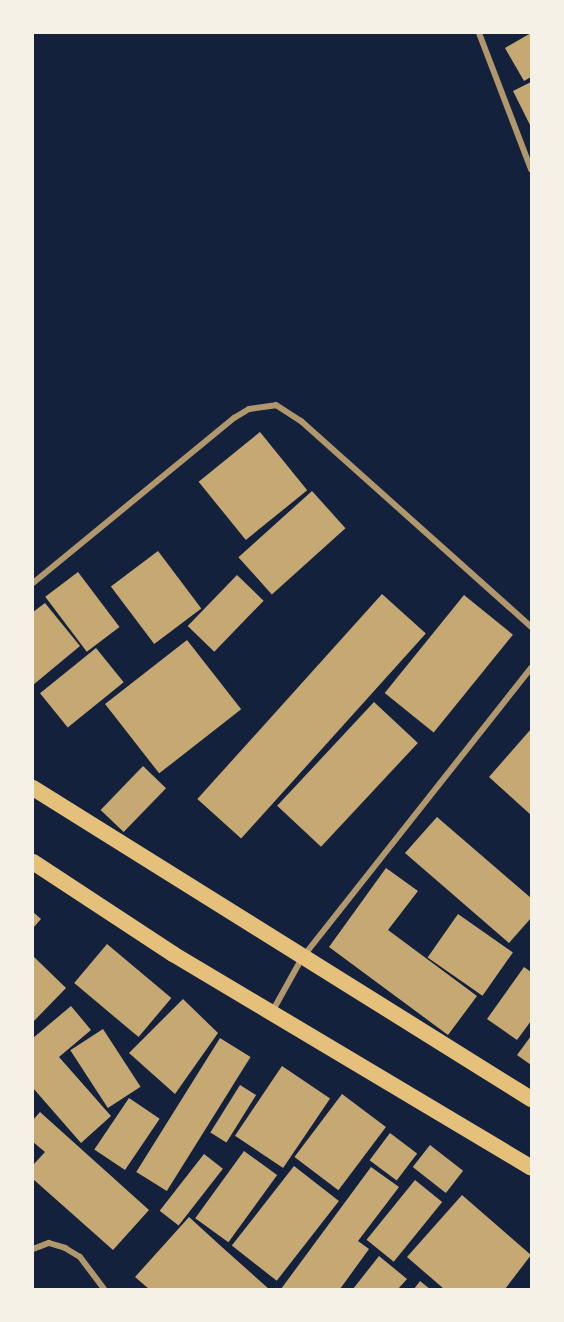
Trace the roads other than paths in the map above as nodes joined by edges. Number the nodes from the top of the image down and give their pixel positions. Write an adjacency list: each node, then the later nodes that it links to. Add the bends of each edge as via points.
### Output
1 (479, 33): 2 (street)
2 (531, 169)
3 (33, 583): 4 (street, via 234,418 249,409 276,405 301,421)
4 (531, 627)
5 (531, 668): 8 (street)
6 (33, 789): 8 (highway)
7 (33, 862): 9 (highway)
8 (302, 958): 9 (street); 10 (highway)
9 (272, 1013): 11 (highway)
10 (531, 1099)
11 (531, 1167)
12 (33, 1249): 13 (street, via 49,1243 65,1248 80,1257)
13 (104, 1289)

